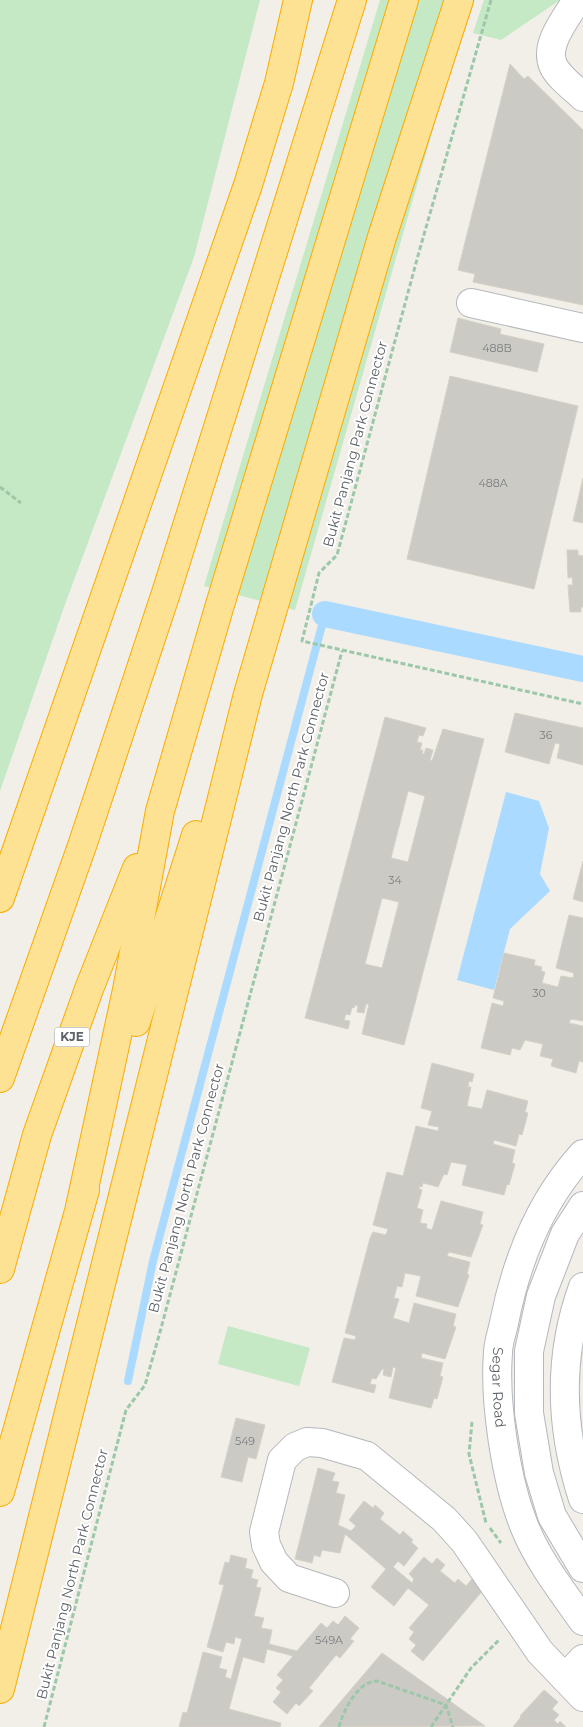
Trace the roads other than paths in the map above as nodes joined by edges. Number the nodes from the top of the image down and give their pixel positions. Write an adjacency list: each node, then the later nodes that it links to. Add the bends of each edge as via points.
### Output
1 (298, 0): 11 (highway, via 262,139)
2 (352, 0): 12 (highway, via 166,593)
3 (404, 0): 10 (highway, KJE)
4 (459, 0): 9 (highway, via 382,237)
5 (577, 0): 6 (street, via 561,26 551,55 556,71)
6 (583, 97)
7 (470, 303): 8 (street)
8 (583, 328)
9 (248, 694): 15 (highway, via 243,699 210,792 145,991); 25 (highway)
10 (160, 811): 15 (highway); 16 (highway, KJE, via 89,989 37,1136)
11 (0, 898)
12 (0, 1078)
13 (583, 1154): 23 (street, Segar Road, via 552,1195 531,1235 511,1287 498,1353 500,1422 514,1493 525,1527 544,1565)
14 (583, 1206): 20 (street, Segar Road, via 565,1234 541,1296 529,1351 529,1413 539,1473 552,1516)
15 (80, 1207): 18 (highway)
16 (0, 1269)
17 (583, 1287): 19 (street, via 570,1331 564,1392 564,1419)
18 (2, 1484)
19 (583, 1499)
20 (583, 1568)
21 (335, 1593): 22 (street, via 289,1578 274,1562 266,1545 264,1532 282,1460 295,1447 307,1442 359,1452 384,1468 454,1530)
22 (507, 1604): 24 (street); 24 (street, via 501,1627 504,1634 517,1641)
23 (583, 1620)
24 (531, 1639): 26 (street, via 540,1652)
25 (4, 1671): 27 (highway)
26 (577, 1678)
27 (0, 1689)

